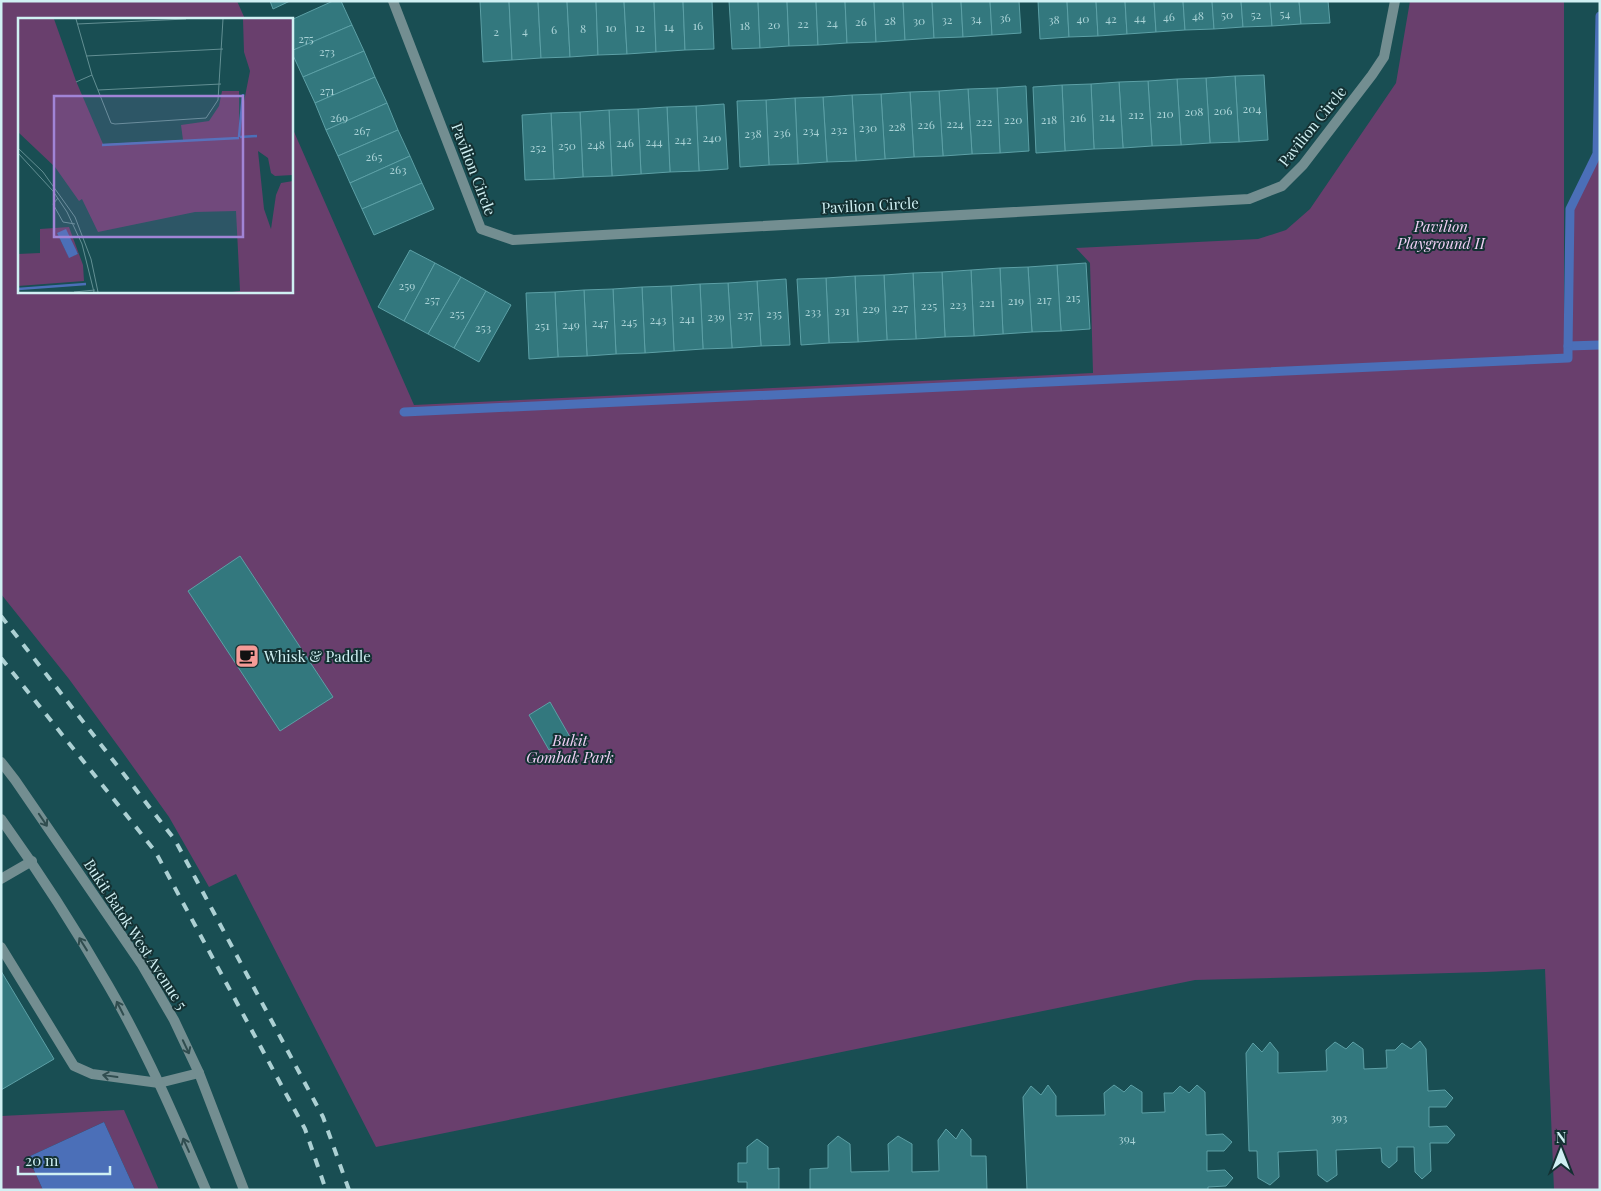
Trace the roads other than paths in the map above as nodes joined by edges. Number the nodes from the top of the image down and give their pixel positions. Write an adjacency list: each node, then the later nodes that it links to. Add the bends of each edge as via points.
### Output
1 (393, 1): 2 (street, Pavilion Circle, via 481,228 513,240 1249,199 1282,186 1303,165 1372,75 1384,57)
2 (1395, 1)
3 (1, 762): 8 (street, Bukit Batok West Avenue 5, one-way to 8, via 142,965 174,1020)
4 (1, 819): 5 (street)
5 (32, 861): 6 (street); 9 (street, one-way to 5, via 108,985)
6 (1, 879)
7 (1, 947): 9 (street, one-way to 7, via 92,1074 74,1066)
8 (198, 1073): 9 (street); 11 (street, Bukit Batok West Avenue 5)
9 (159, 1083): 10 (street, one-way to 9)
10 (206, 1190)
11 (244, 1190)

